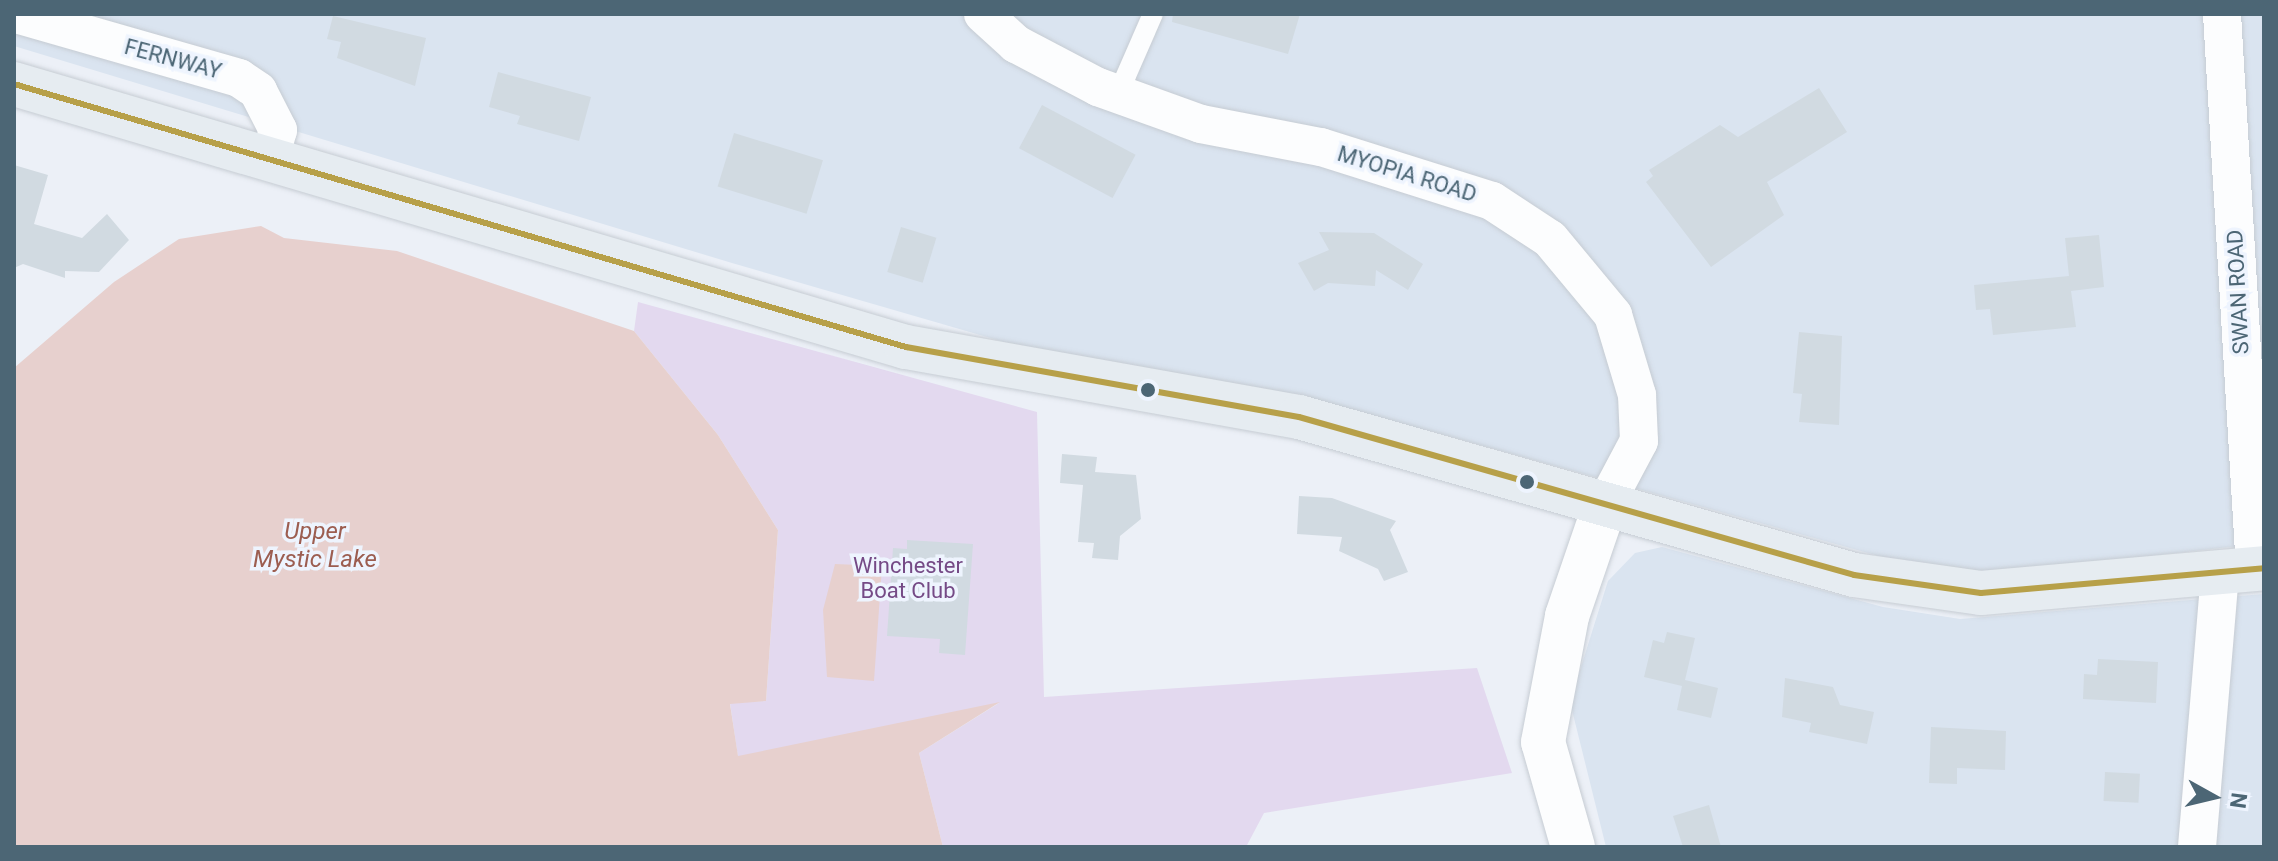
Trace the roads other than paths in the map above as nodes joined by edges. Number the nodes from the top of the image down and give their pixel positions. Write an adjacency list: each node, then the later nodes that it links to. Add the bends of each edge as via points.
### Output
1 (16, 14): 7 (street, FERNWAY, via 239,78 258,91 278,130)
2 (983, 14): 6 (street, MYOPIA ROAD, via 1016,44)
3 (1153, 14): 6 (lane)
4 (2222, 14): 9 (street, SWAN ROAD)
5 (14, 84): 7 (highway)
6 (1118, 94): 8 (street, MYOPIA ROAD, via 1201,124 1321,147 1478,196 1550,239 1613,315 1637,395 1639,441)
7 (270, 158): 8 (highway, via 906,347 1299,417)
8 (1605, 505): 9 (highway, via 1815,565 1948,591); 10 (street, via 1567,616 1543,742)
9 (2246, 570): 11 (street, SWAN ROAD)
10 (1573, 847)
11 (2197, 847)

